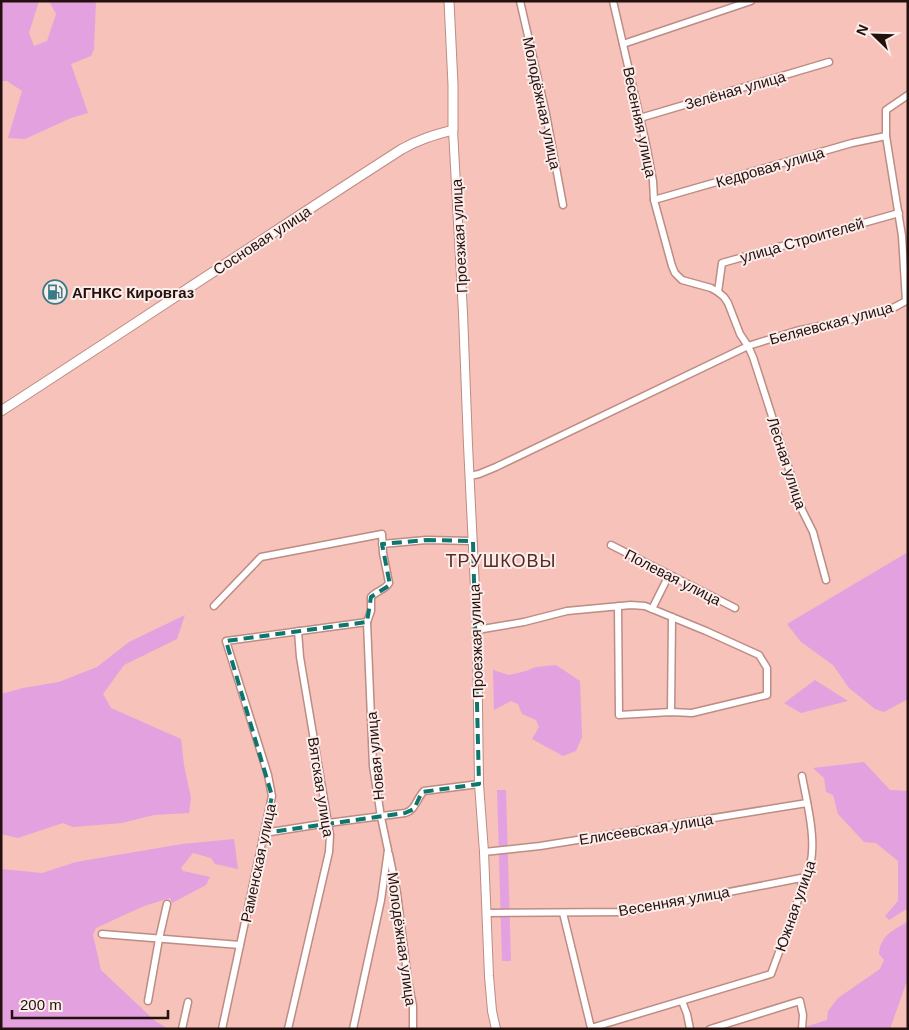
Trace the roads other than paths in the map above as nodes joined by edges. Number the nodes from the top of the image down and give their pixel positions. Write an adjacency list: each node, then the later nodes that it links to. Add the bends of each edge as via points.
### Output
1 (449, 1): 9 (highway)
2 (520, 1): 12 (street, Молодёжная улица)
3 (613, 1): 5 (street, Весенняя улица)
4 (751, 1): 5 (street)
5 (623, 44): 8 (street, Весенняя улица)
6 (829, 62): 8 (street, Зелёная улица)
7 (908, 96): 10 (street, Беляевская улица, via 886,110)
8 (640, 118): 11 (street, Весенняя улица)
9 (453, 130): 16 (highway, Сосновая улица, via 402,149); 17 (main road, Проезжая улица)
10 (886, 136): 11 (street, Кедровая улица); 13 (street, Беляевская улица)
11 (654, 200): 14 (street, Весенняя улица, via 678,277)
12 (563, 205)
13 (899, 213): 14 (street, улица Строителей, via 722,263); 15 (street, Беляевская улица, via 906,301 893,308)
14 (718, 292): 15 (street, Лесная улица, via 728,303)
15 (745, 347): 17 (street, Беляевская улица, via 491,469); 22 (street, Лесная улица, via 753,357 802,510 813,532)
16 (1, 412)
17 (470, 476): 18 (main road, Проезжая улица)
18 (473, 542): 19 (street, via 426,540); 29 (main road, Проезжая улица)
19 (382, 544): 23 (street, via 382,534 261,557); 28 (street, Новая улица, via 389,583 371,597)
20 (611, 545): 21 (street, Полевая улица)
21 (669, 575): 25 (street, Полевая улица); 26 (street)
22 (826, 580)
23 (214, 606)
24 (618, 606): 26 (street); 29 (street, via 567,611); 31 (street, via 619,715)
25 (735, 608)
26 (652, 609): 27 (street)
27 (672, 617): 31 (street); 31 (street, via 759,655 767,668 767,695 692,713)
28 (367, 622): 30 (street); 35 (street, Новая улица, via 374,766)
29 (477, 630): 33 (main road, Проезжая улица)
30 (298, 631): 36 (street, Вятская улица); 37 (street, Раменская улица, via 226,641 268,775 272,796)
31 (671, 712)
32 (802, 776): 34 (street, Южная улица)
33 (479, 784): 35 (street, via 424,792 411,812); 39 (main road, Проезжая улица)
34 (807, 803): 39 (street, Елисеевская улица); 40 (street, Южная улица, via 812,853 807,876)
35 (381, 817): 36 (street); 38 (street, Новая улица)
36 (328, 823): 37 (street); 53 (street, Вятская улица, via 329,852)
37 (264, 833): 46 (street, Раменская улица)
38 (388, 850): 54 (street, Новая улица, via 381,900); 55 (street, Молодёжная улица, via 414,1006)
39 (484, 852): 42 (main road, Проезжая улица)
40 (801, 878): 43 (street, Весенняя улица, via 626,912); 48 (street, Южная улица, via 802,889 771,974)
41 (167, 904): 45 (street)
42 (486, 913): 43 (street, Весенняя улица); 56 (main road, Проезжая улица)
43 (563, 913): 50 (street)
44 (102, 934): 45 (street)
45 (159, 939): 46 (street); 47 (street)
46 (240, 945): 52 (street, Раменская улица)
47 (148, 1001)
48 (682, 1001): 50 (street); 57 (street)
49 (188, 1002): 51 (street)
50 (591, 1028)
51 (182, 1029)
52 (222, 1029)
53 (288, 1029)
54 (353, 1029)
55 (413, 1029)
56 (496, 1029)
57 (690, 1029)
58 (710, 1029): 59 (street, via 800,1001)
59 (802, 1029)

